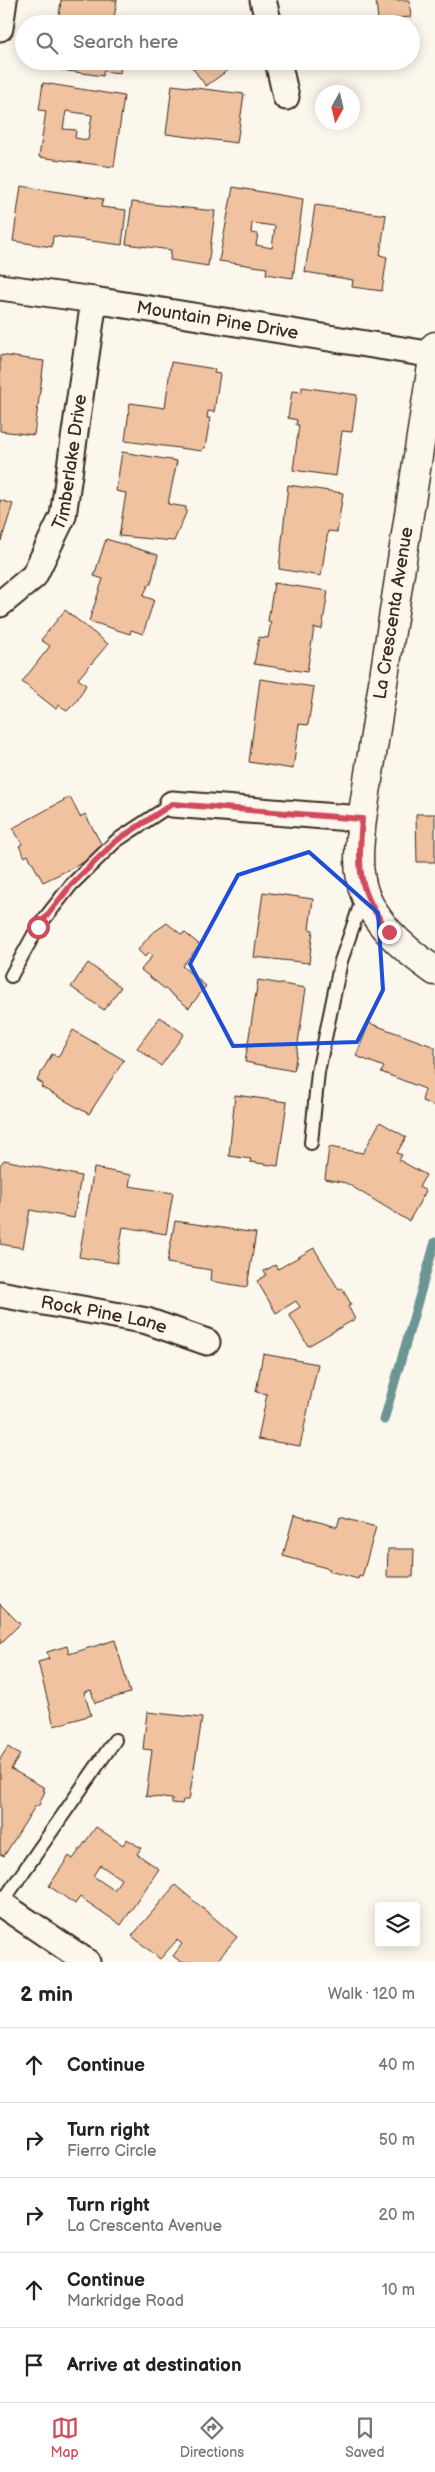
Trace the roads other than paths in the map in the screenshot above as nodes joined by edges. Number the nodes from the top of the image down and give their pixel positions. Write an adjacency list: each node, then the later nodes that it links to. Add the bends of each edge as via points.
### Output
1 (4, 0): 4 (street)
2 (263, 0): 3 (street)
3 (267, 15)
4 (0, 28)
5 (280, 70): 6 (street)
6 (286, 98)
7 (0, 287): 8 (street, Mountain Pine Drive)
8 (94, 300): 9 (street, Mountain Pine Drive); 10 (street, Timberlake Drive, via 63,516 34,576)
9 (434, 350): 12 (street, La Crescenta Avenue)
10 (0, 604)
11 (172, 804): 12 (street); 15 (lane, via 116,841 71,885 38,927)
12 (362, 819): 13 (street, La Crescenta Avenue, via 359,852)
13 (363, 886): 14 (street, La Crescenta Avenue, via 374,912 389,932 411,954); 16 (lane, via 341,961 318,1072)
14 (435, 971)
15 (11, 976)
16 (311, 1143)
17 (0, 1294): 18 (street, Rock Pine Lane, via 147,1321)
18 (207, 1342)
19 (115, 1740): 20 (lane)
20 (0, 1904): 21 (street)
21 (87, 1962)

